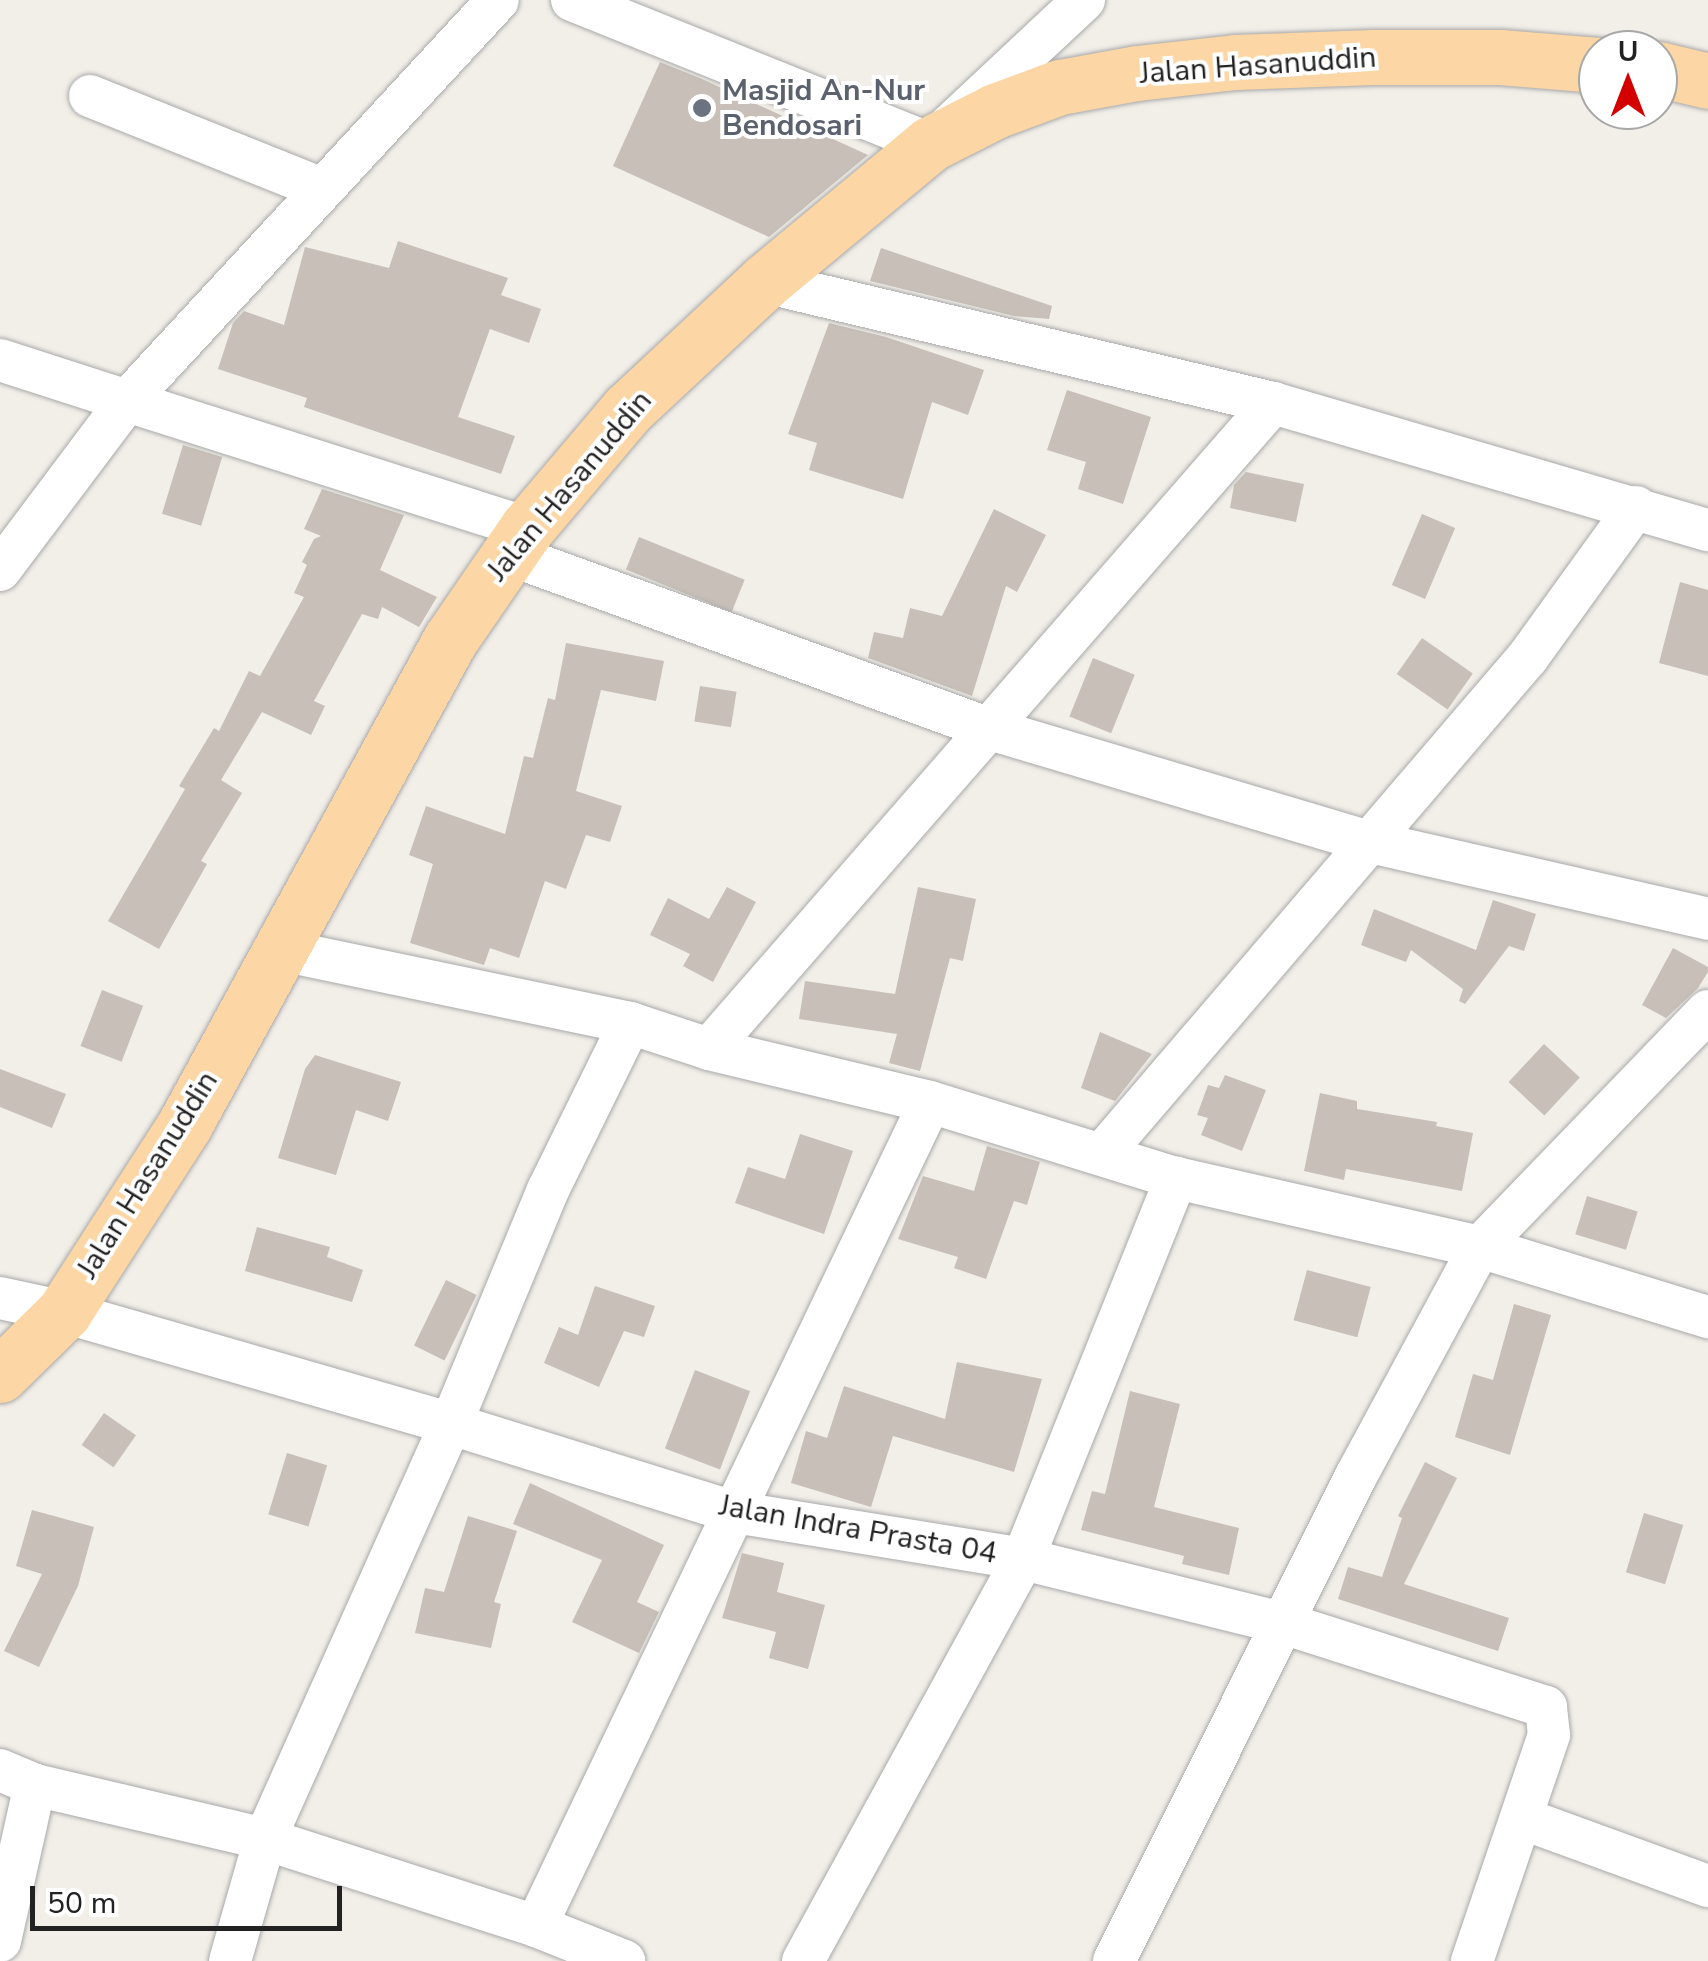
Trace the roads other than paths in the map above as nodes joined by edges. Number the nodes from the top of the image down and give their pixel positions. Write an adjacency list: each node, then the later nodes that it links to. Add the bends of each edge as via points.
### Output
1 (498, 0): 9 (street)
2 (572, 0): 8 (street)
3 (1084, 0): 8 (street)
4 (1578, 63): 8 (main road, Jalan Hasanuddin, via 1372,57 1137,74 1060,87)
5 (1678, 74): 6 (main road)
6 (1708, 81)
7 (90, 96): 9 (street)
8 (930, 144): 10 (main road, Jalan Hasanuddin)
9 (322, 189): 12 (street)
10 (764, 282): 13 (street); 16 (main road, Jalan Hasanuddin, via 628,409)
11 (0, 360): 12 (street)
12 (126, 400): 16 (street); 17 (street)
13 (1273, 402): 14 (street); 18 (street)
14 (1636, 507): 15 (street); 19 (street, via 1528,657)
15 (1708, 530)
16 (517, 541): 18 (street); 21 (main road, Jalan Hasanuddin, via 450,640)
17 (0, 570)
18 (987, 728): 19 (street); 24 (street)
19 (1370, 842): 20 (street); 26 (street)
20 (1708, 919)
21 (280, 950): 23 (street); 30 (main road, Jalan Hasanuddin, via 184,1124)
22 (1708, 1010): 28 (street)
23 (630, 1024): 24 (street); 33 (street, via 548,1190)
24 (709, 1049): 25 (street)
25 (930, 1102): 26 (street); 34 (street)
26 (1103, 1154): 27 (street)
27 (1176, 1178): 28 (street); 35 (street)
28 (1480, 1247): 31 (street); 36 (street, via 1356,1476)
29 (0, 1298): 30 (street, Jalan Indra Prasta 04)
30 (64, 1312): 32 (main road, Jalan Hasanuddin); 33 (street, Jalan Indra Prasta 04)
31 (1708, 1317)
32 (0, 1374)
33 (451, 1424): 34 (street, Jalan Indra Prasta 04); 39 (street)
34 (734, 1512): 35 (street, Jalan Indra Prasta 04); 41 (street)
35 (1023, 1559): 36 (street, Jalan Indra Prasta 04); 45 (street)
36 (1286, 1624): 38 (street, Jalan Indra Prasta 04, via 1546,1706 1549,1735); 46 (street)
37 (17, 1778): 39 (street); 42 (street)
38 (1521, 1818): 40 (street); 47 (street)
39 (265, 1839): 41 (street); 43 (street)
40 (1708, 1886)
41 (536, 1926): 44 (street)
42 (0, 1941)
43 (230, 1961)
44 (624, 1961)
45 (802, 1961)
46 (1114, 1961)
47 (1472, 1961)

